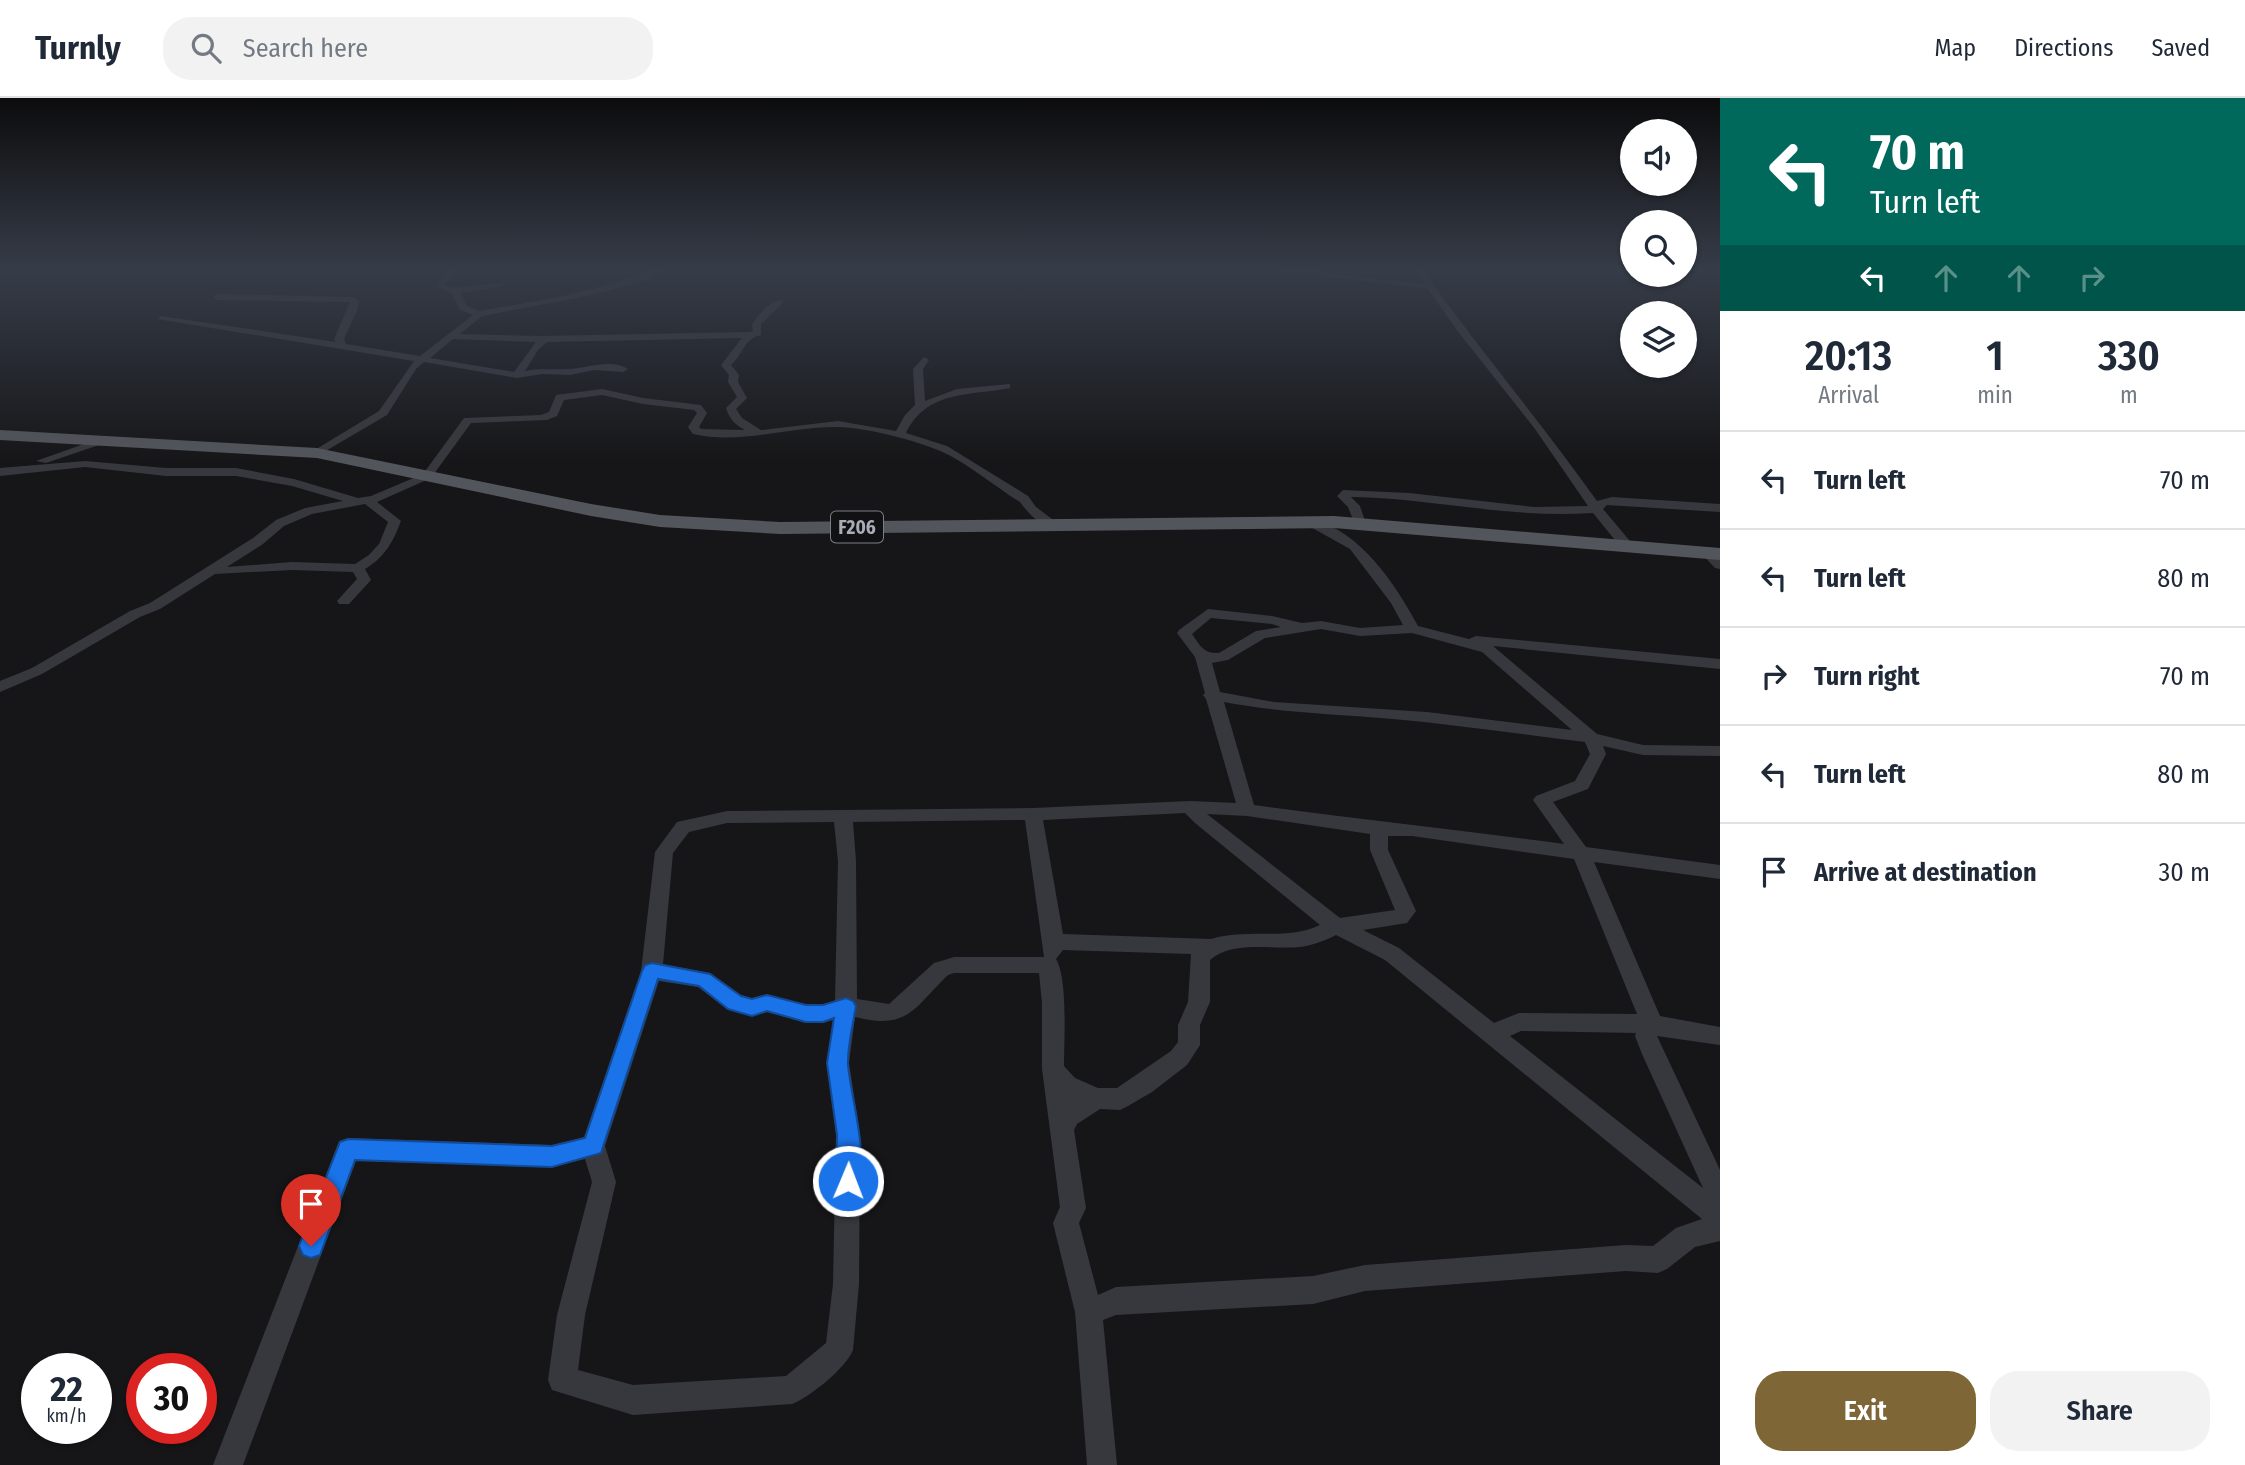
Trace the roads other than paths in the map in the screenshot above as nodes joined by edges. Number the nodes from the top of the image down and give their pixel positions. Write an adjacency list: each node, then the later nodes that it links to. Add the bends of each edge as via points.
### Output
1 (261, 334): 9 (street)
2 (342, 334): 9 (street)
3 (454, 334): 7 (street)
4 (755, 334): 6 (street)
5 (1464, 334): 27 (street, via 1539,427)
6 (750, 335): 8 (street); 15 (street, via 726,365 742,398)
7 (450, 337): 8 (street); 10 (street)
8 (545, 339): 13 (street)
9 (343, 346): 10 (street)
10 (421, 358): 13 (street); 22 (street, via 383,413)
11 (924, 360): 17 (street, via 918,369)
12 (624, 369): 13 (street, via 594,367)
13 (517, 375)
14 (1006, 386): 17 (street, via 969,390)
15 (739, 401): 16 (street); 18 (street, via 731,408 736,420)
16 (707, 406): 18 (street, via 693,427 697,432); 24 (street, via 592,391 560,397 553,414 543,418 471,419)
17 (920, 406): 20 (street)
18 (759, 433): 20 (street, via 838,424)
19 (0, 435): 21 (main road, F206)
20 (900, 435): 28 (street, via 948,451 1024,499)
21 (98, 442): 22 (main road, F206); 23 (street)
22 (317, 453): 24 (main road, F206)
23 (0, 472): 25 (street, via 85,464 176,473 209,470 272,478)
24 (427, 475): 25 (street); 28 (main road, F206, via 591,510 720,526)
25 (362, 501): 32 (street, via 394,521 385,545); 33 (street, via 294,516)
26 (1720, 508): 27 (street, via 1612,500)
27 (1596, 509): 29 (street, via 1473,505 1347,492 1343,496 1354,506); 30 (street)
28 (1054, 525): 29 (main road, F206, via 1311,522)
29 (1353, 529): 30 (main road, F206); 36 (street, via 1355,546 1398,602)
30 (1628, 547): 31 (main road, F206)
31 (1716, 557)
32 (358, 568): 33 (street); 34 (street, via 364,580)
33 (209, 569): 40 (street, via 155,606)
34 (344, 600)
35 (1303, 628): 36 (street); 38 (street, via 1261,634 1223,657); 38 (street, via 1208,613 1184,633)
36 (1412, 629): 37 (street)
37 (1433, 636): 39 (street); 42 (street, via 1487,649)
38 (1202, 656): 41 (street)
39 (1720, 664)
40 (0, 687)
41 (1211, 695): 42 (street, via 1274,707 1427,717); 45 (street)
42 (1591, 738): 43 (street, via 1643,750); 49 (street, via 1598,754 1582,785 1542,800)
43 (1720, 751)
44 (1190, 807): 45 (street); 46 (street); 51 (street)
45 (1247, 810): 48 (street)
46 (1033, 814): 47 (street); 52 (street)
47 (843, 816): 55 (street, via 727,817 683,827 664,852); 56 (street)
48 (1379, 829): 49 (street); 51 (street, via 1379,850 1406,911 1400,918)
49 (1581, 854): 50 (street); 57 (street)
50 (1720, 872)
51 (1336, 926): 53 (street, via 1315,936 1230,941); 58 (street, via 1392,954)
52 (1054, 942): 53 (street); 54 (street)
53 (1211, 947): 61 (street, via 1200,957 1199,1002 1189,1025 1189,1045 1179,1058 1120,1099)
54 (1049, 965): 56 (street, via 954,965 941,969 892,1013); 60 (street)
55 (652, 971): 56 (street, via 704,979 735,1003 752,1007 767,1003 823,1014); 63 (street)
56 (846, 1006): 63 (street, via 838,1063 848,1135 846,1284 839,1350 792,1390 633,1400 562,1380 571,1315 604,1182)
57 (1653, 1024): 58 (street, via 1519,1022); 59 (street); 64 (street, via 1646,1036 1653,1054)
58 (1494, 1033): 65 (street)
59 (1720, 1036)
60 (1053, 1069): 61 (street, via 1067,1084); 62 (street)
61 (1097, 1098): 62 (street, via 1069,1116)
62 (1062, 1129): 67 (street, via 1073,1208 1066,1223)
63 (593, 1146): 68 (street, via 552,1156 348,1149)
64 (1720, 1190)
65 (1720, 1217)
66 (1720, 1228): 67 (street, via 1692,1232 1658,1260 1612,1259 1365,1278 1312,1290 1248,1296 1116,1301)
67 (1089, 1312): 69 (street)
68 (228, 1465)
69 (1102, 1465)

